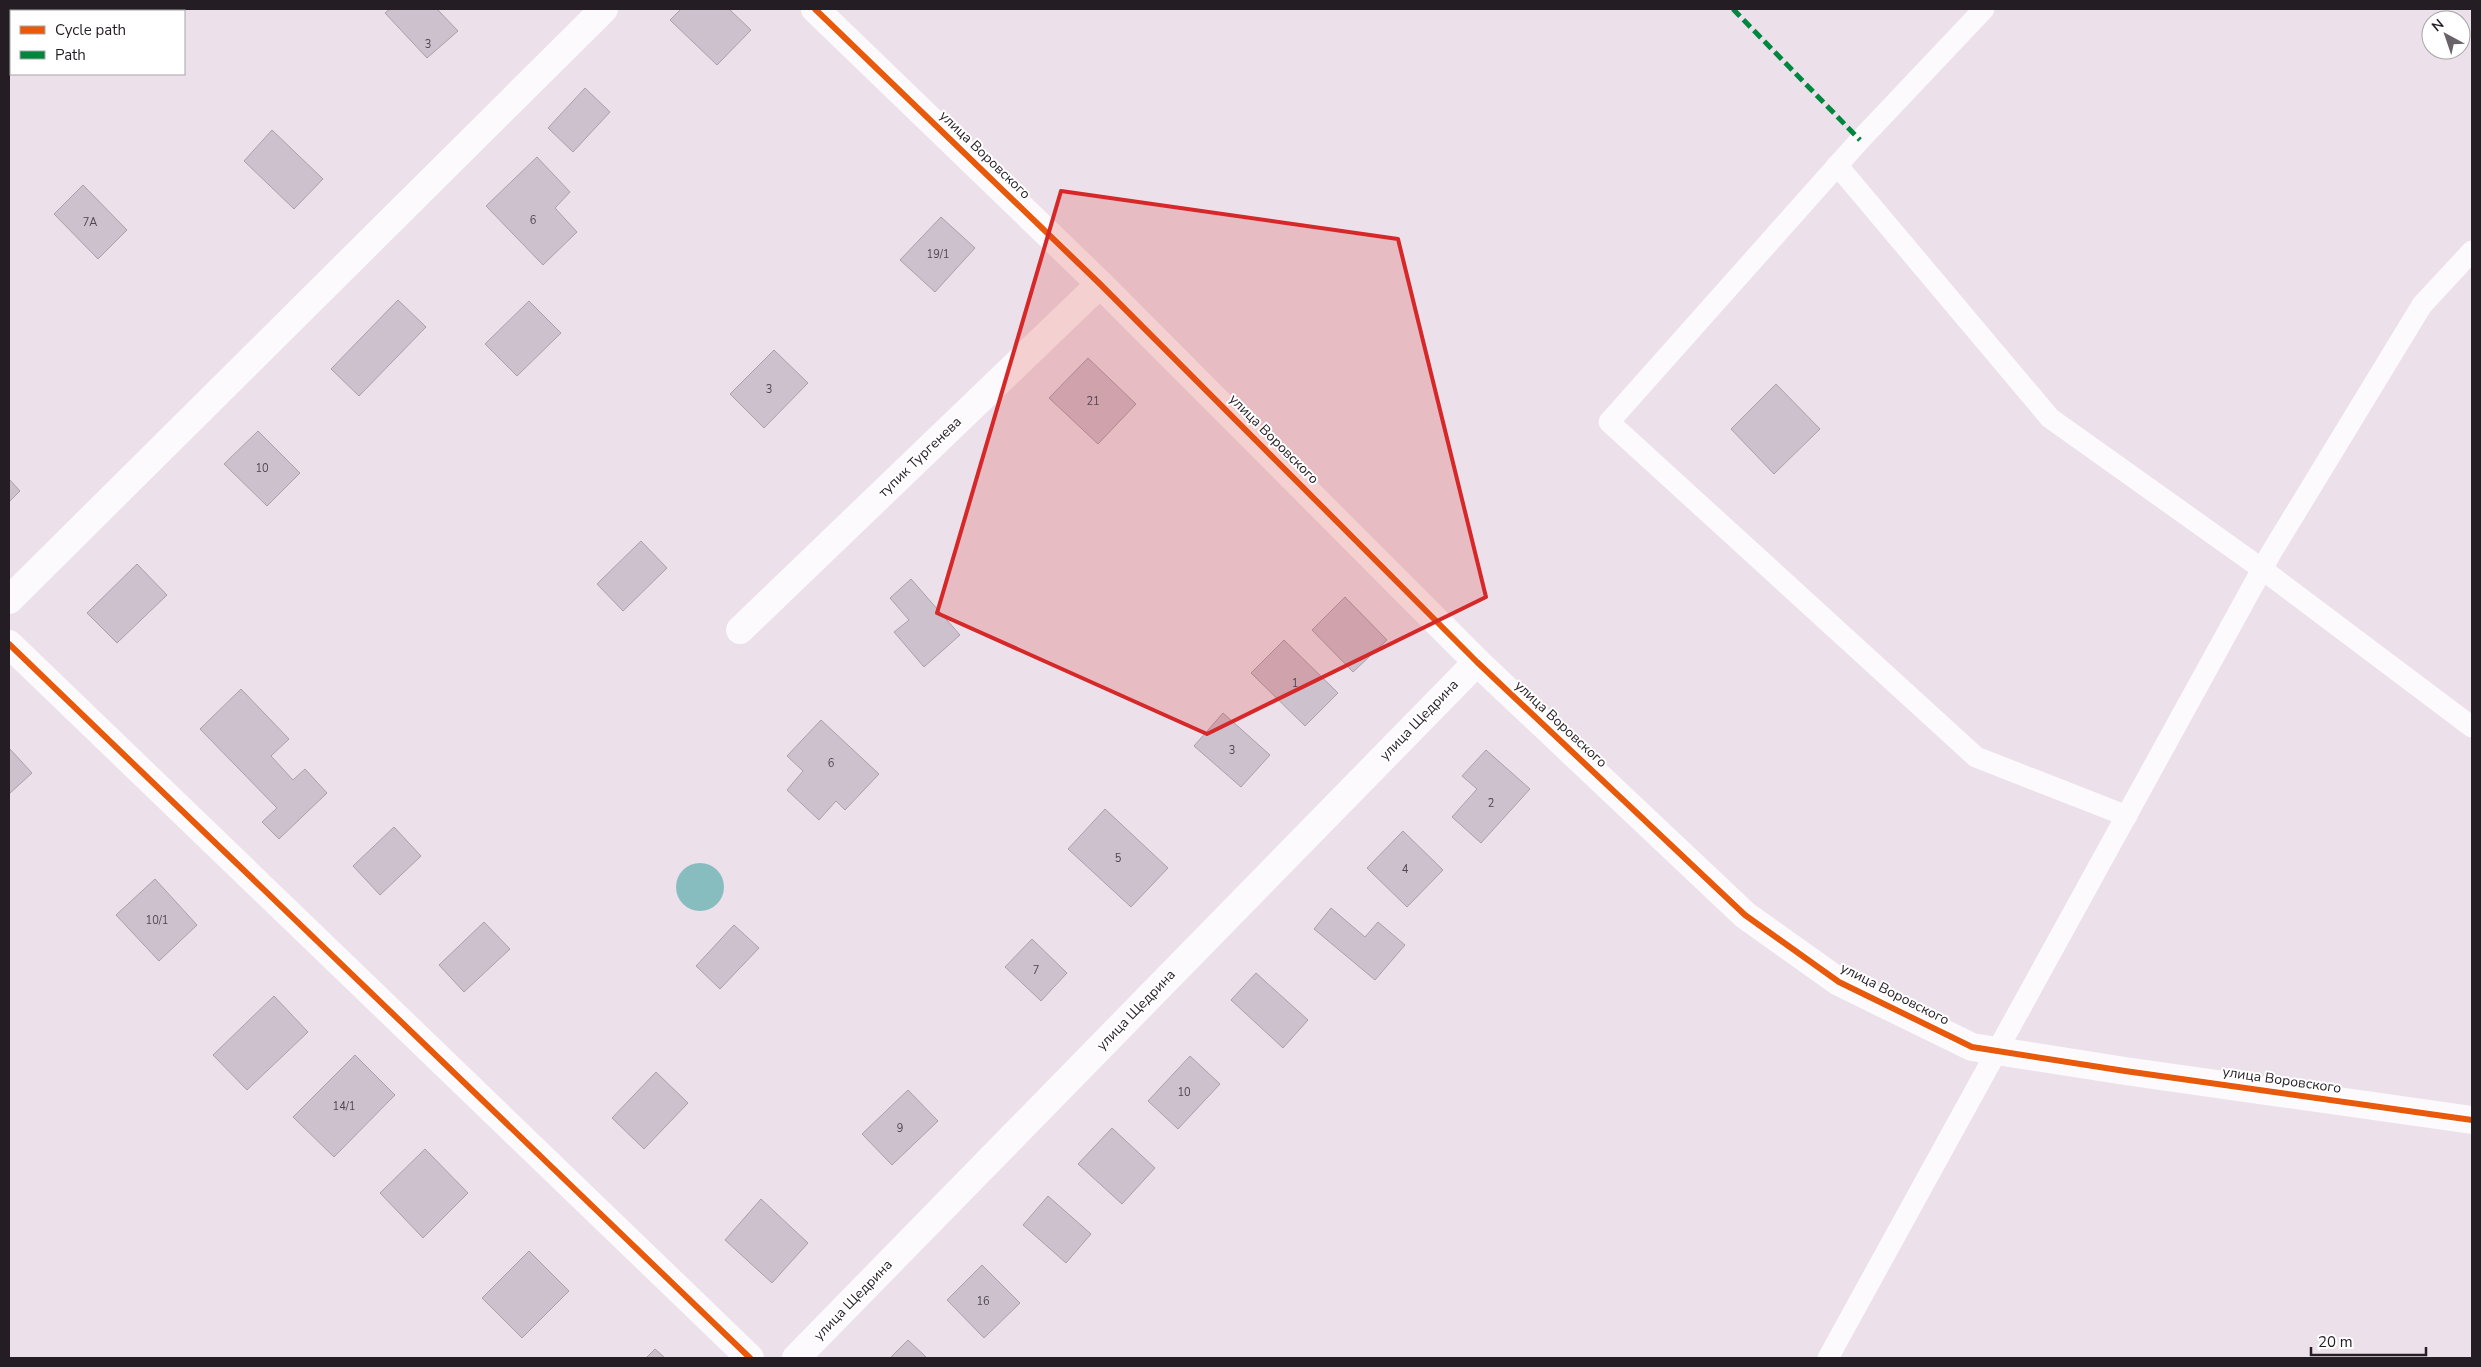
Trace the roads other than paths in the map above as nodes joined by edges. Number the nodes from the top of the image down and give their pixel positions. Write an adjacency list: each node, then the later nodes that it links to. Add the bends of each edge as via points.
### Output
1 (604, 9): 8 (street)
2 (815, 9): 6 (street, улица Воровского)
3 (1984, 9): 4 (lane)
4 (1837, 165): 7 (lane, via 2050,418); 13 (lane, via 1608,422 1976,757)
5 (2472, 251): 7 (lane, via 2422,305)
6 (1100, 284): 9 (street, тупик Тургенева); 11 (street, улица Воровского)
7 (2262, 569): 12 (lane); 13 (lane)
8 (9, 600)
9 (740, 630)
10 (9, 644): 16 (street)
11 (1477, 662): 14 (street, улица Воровского, via 1745,915 1839,982 1972,1047); 17 (street, улица Щедрина)
12 (2472, 727)
13 (2127, 816): 14 (lane)
14 (1998, 1051): 15 (street, улица Воровского); 18 (lane)
15 (2472, 1120)
16 (750, 1358)
17 (796, 1358)
18 (1828, 1358)

